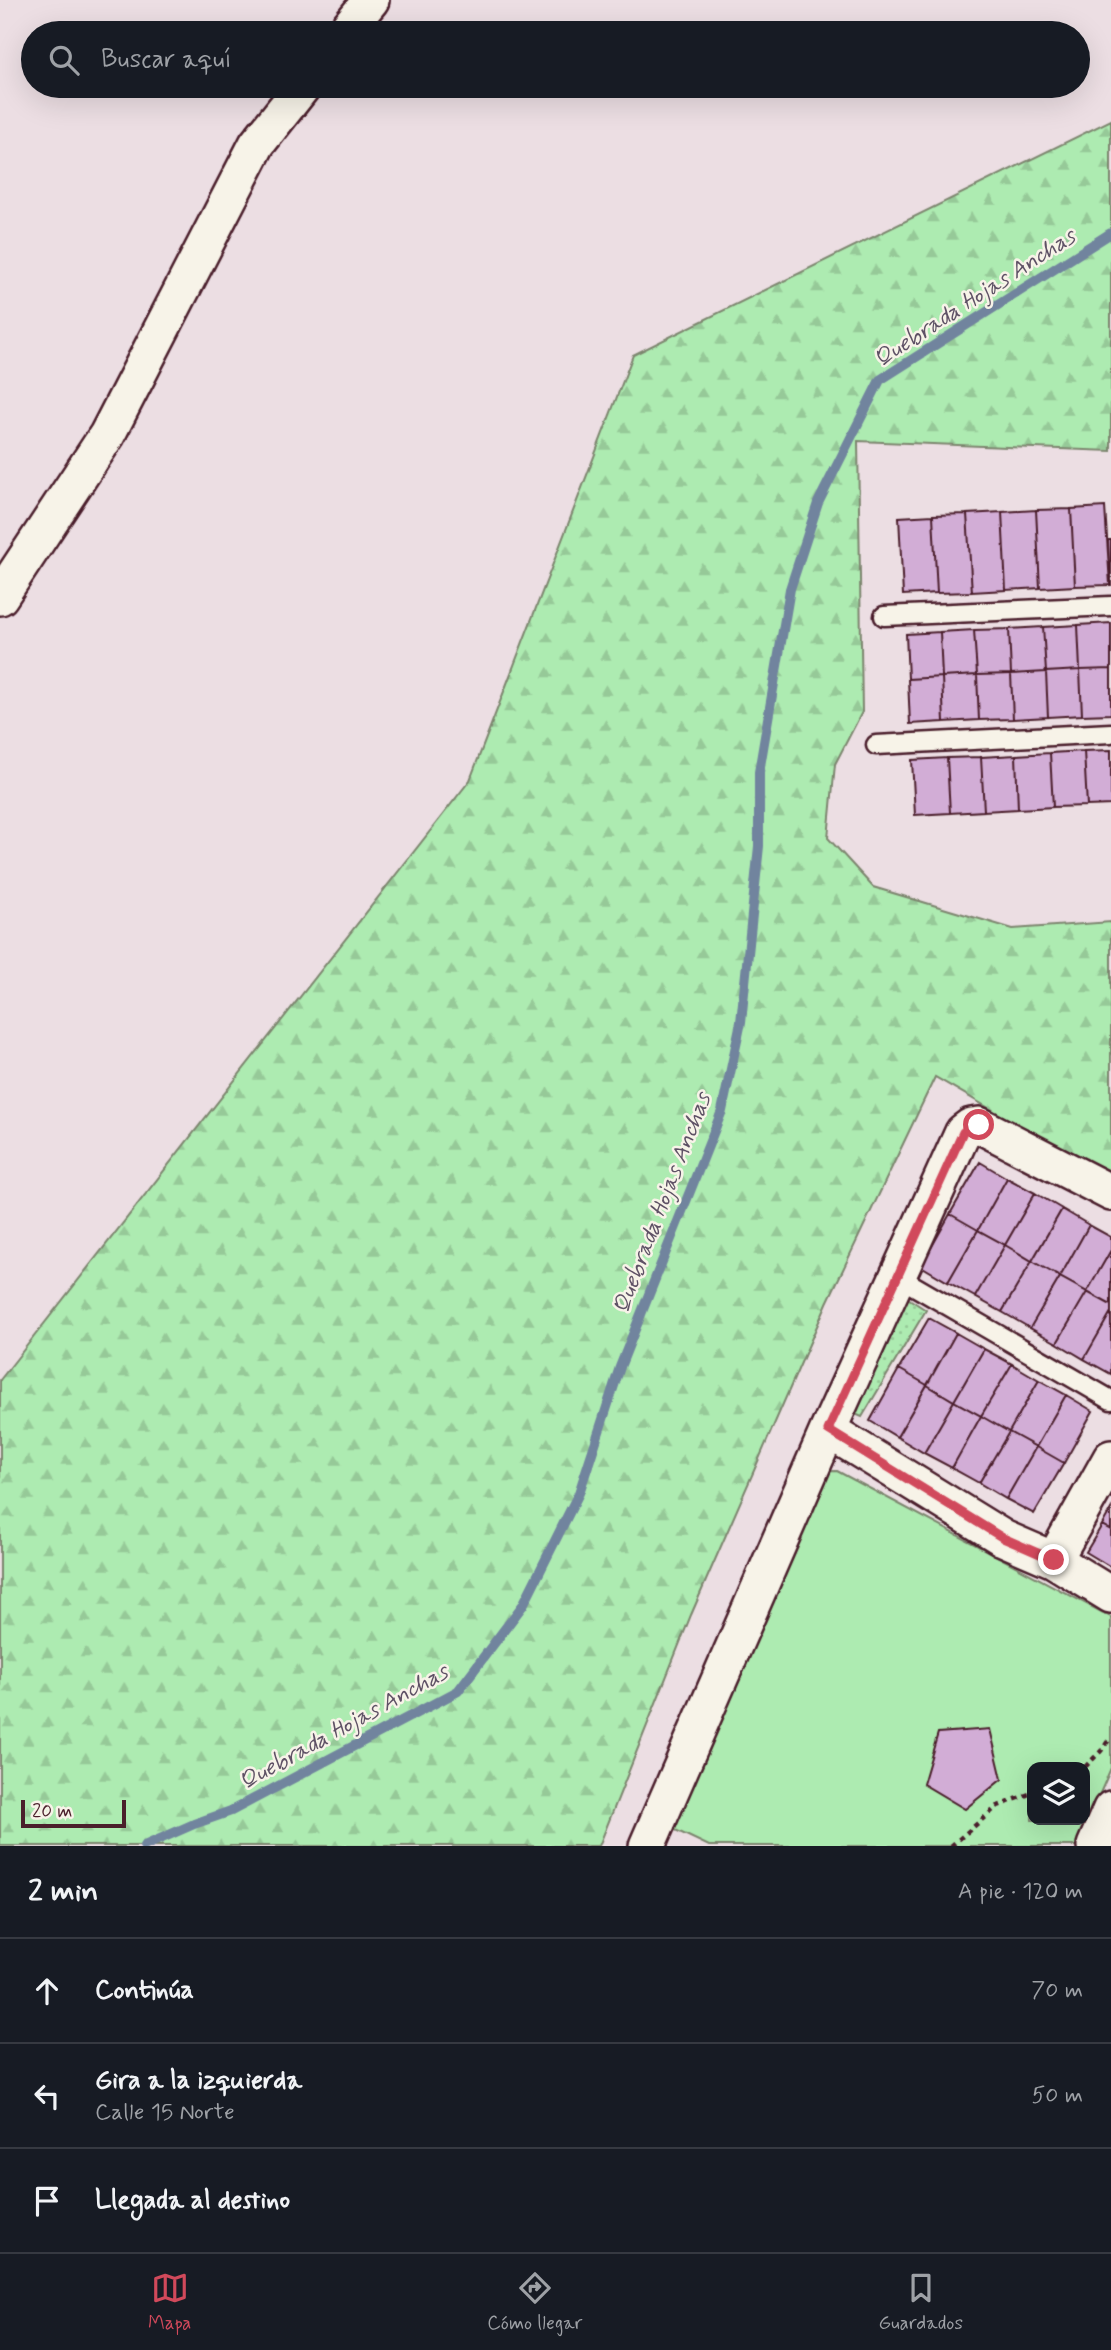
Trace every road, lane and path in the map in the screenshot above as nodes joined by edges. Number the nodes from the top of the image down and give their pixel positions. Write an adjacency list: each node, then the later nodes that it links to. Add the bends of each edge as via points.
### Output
1 (371, 0): 2 (street)
2 (354, 21)
3 (294, 98): 4 (street, via 257,145 107,435)
4 (0, 597)
5 (1111, 606): 6 (lane)
6 (884, 617)
7 (1111, 733): 8 (lane)
8 (876, 745)
9 (1111, 1193): 10 (street, via 979,1125 971,1126 963,1132)
10 (897, 1276): 11 (lane); 12 (street)
11 (1111, 1400)
12 (828, 1430): 14 (street, via 1003,1538); 20 (street)
13 (1111, 1458): 14 (street)
14 (1054, 1560): 15 (street)
15 (1111, 1595)
16 (1111, 1737): 17 (path)
17 (1090, 1762)
18 (1027, 1795): 21 (path, via 998,1806)
19 (1111, 1809): 22 (street)
20 (654, 1841)
21 (951, 1846)
22 (1095, 1846)

